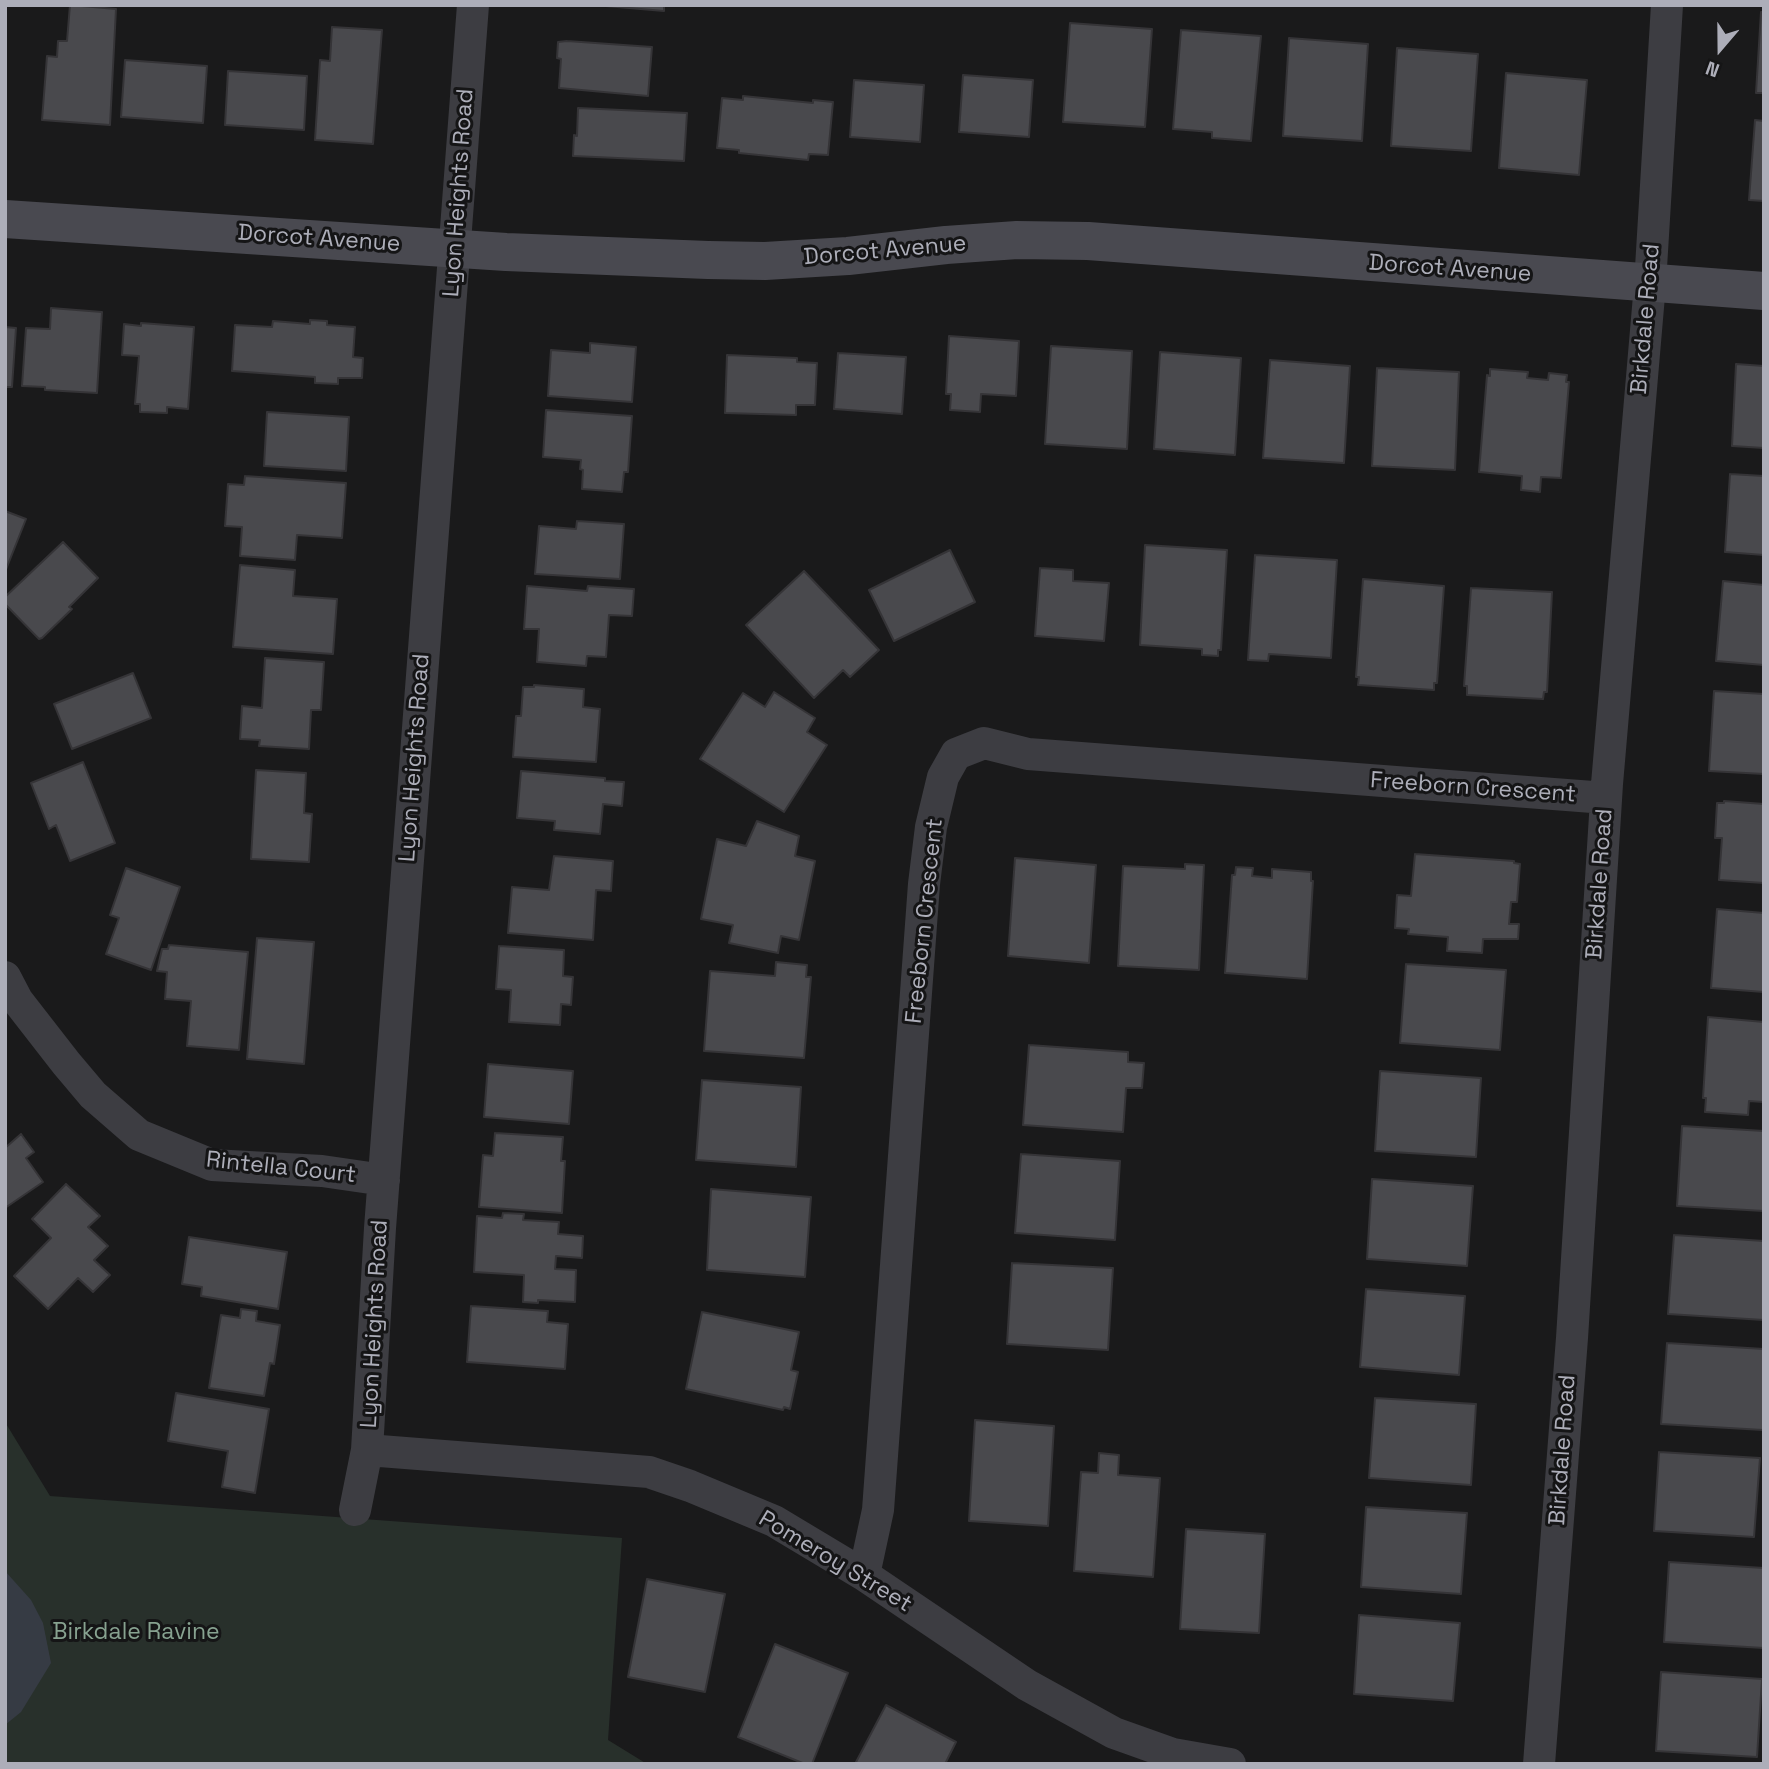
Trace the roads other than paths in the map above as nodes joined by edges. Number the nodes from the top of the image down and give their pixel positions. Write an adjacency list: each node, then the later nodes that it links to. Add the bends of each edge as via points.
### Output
1 (473, 5): 4 (street, Lyon Heights Road)
2 (1667, 5): 5 (street, Birkdale Road)
3 (5, 219): 4 (street, Dorcot Avenue)
4 (455, 249): 5 (street, Dorcot Avenue, via 765,261 946,244 1088,241); 9 (street, Lyon Heights Road)
5 (1650, 284): 6 (street, Dorcot Avenue); 7 (street, Birkdale Road)
6 (1764, 291)
7 (1606, 798): 12 (street, Freeborn Crescent, via 1028,754 984,743 956,754 943,777 924,884 878,1510); 14 (street, Birkdale Road)
8 (5, 977): 9 (street, Rintella Court, via 17,1000 93,1095 139,1135 212,1166 322,1171)
9 (384, 1180): 10 (street, Lyon Heights Road)
10 (367, 1450): 11 (street, Lyon Heights Road); 12 (street, Pomeroy Street, via 649,1472 774,1521)
11 (355, 1510)
12 (864, 1575): 13 (street, Pomeroy Street, via 1027,1685 1114,1733 1173,1754)
13 (1230, 1764)
14 (1539, 1764)

